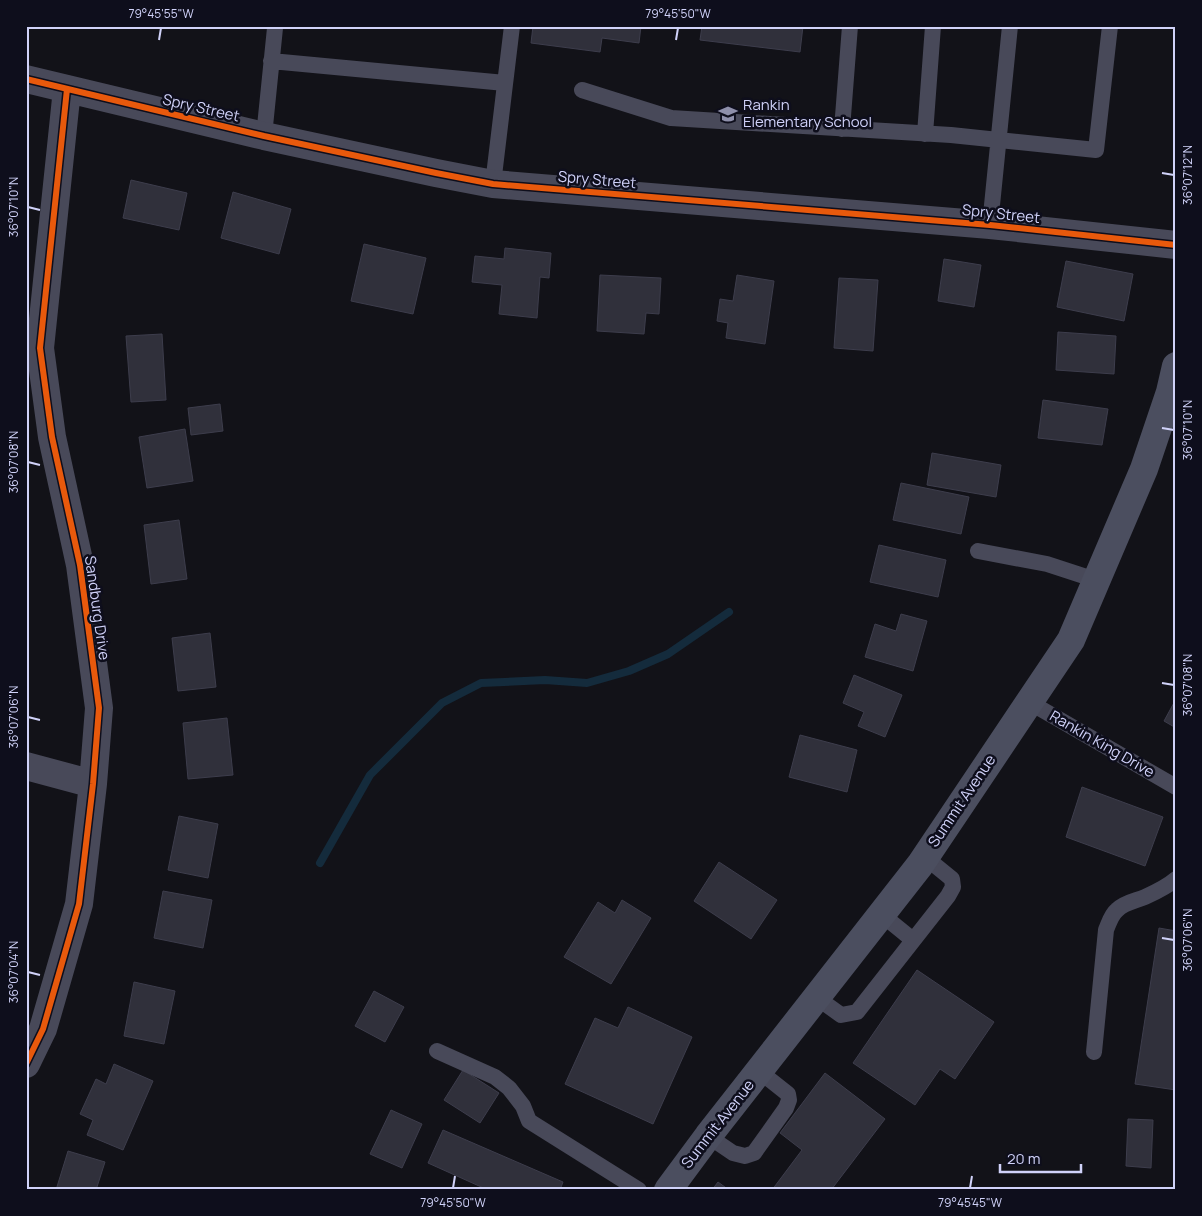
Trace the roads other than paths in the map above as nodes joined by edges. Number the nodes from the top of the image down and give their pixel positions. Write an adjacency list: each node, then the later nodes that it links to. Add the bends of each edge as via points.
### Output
1 (512, 26): 9 (lane)
2 (850, 26): 12 (lane)
3 (933, 26): 13 (lane)
4 (1010, 26): 15 (lane)
5 (1110, 26): 15 (lane, via 1096,150)
6 (271, 27): 7 (lane)
7 (272, 61): 9 (lane); 14 (lane)
8 (26, 79): 10 (street, Spry Street)
9 (505, 83): 16 (lane)
10 (67, 89): 14 (street, Spry Street); 24 (street, Sandburg Drive, via 40,348 52,437 80,566 99,708)
11 (582, 90): 12 (lane, via 671,118)
12 (842, 128): 13 (lane)
13 (925, 134): 15 (lane)
14 (264, 136): 16 (street, Spry Street)
15 (998, 140): 17 (lane)
16 (493, 184): 17 (street, Spry Street)
17 (990, 225): 18 (street, Spry Street)
18 (1176, 245)
19 (1176, 366): 21 (main road, Summit Avenue, via 1144,469)
20 (978, 551): 21 (lane, via 1047,564)
21 (1096, 580): 22 (main road, Summit Avenue, via 1071,640)
22 (1029, 702): 25 (lane, Rankin King Drive); 26 (main road, Summit Avenue)
23 (26, 766): 24 (street)
24 (92, 784): 33 (street, Sandburg Drive, via 79,904 43,1029)
25 (1176, 787)
26 (925, 857): 28 (main road, Summit Avenue); 29 (lane, via 952,879 953,887)
27 (1176, 879): 32 (lane, via 1146,897 1128,902 1117,909 1110,920 1106,930)
28 (881, 914): 29 (lane); 30 (main road, Summit Avenue)
29 (914, 940): 30 (lane, via 857,1012 841,1015)
30 (816, 997): 34 (main road, Summit Avenue)
31 (437, 1051): 36 (lane, via 495,1077 523,1106 529,1121)
32 (1094, 1052)
33 (26, 1064)
34 (759, 1071): 35 (main road, Summit Avenue); 35 (lane, via 788,1094 789,1100 754,1153 745,1156 733,1153)
35 (708, 1136): 37 (main road, Summit Avenue)
36 (639, 1190)
37 (668, 1190)

